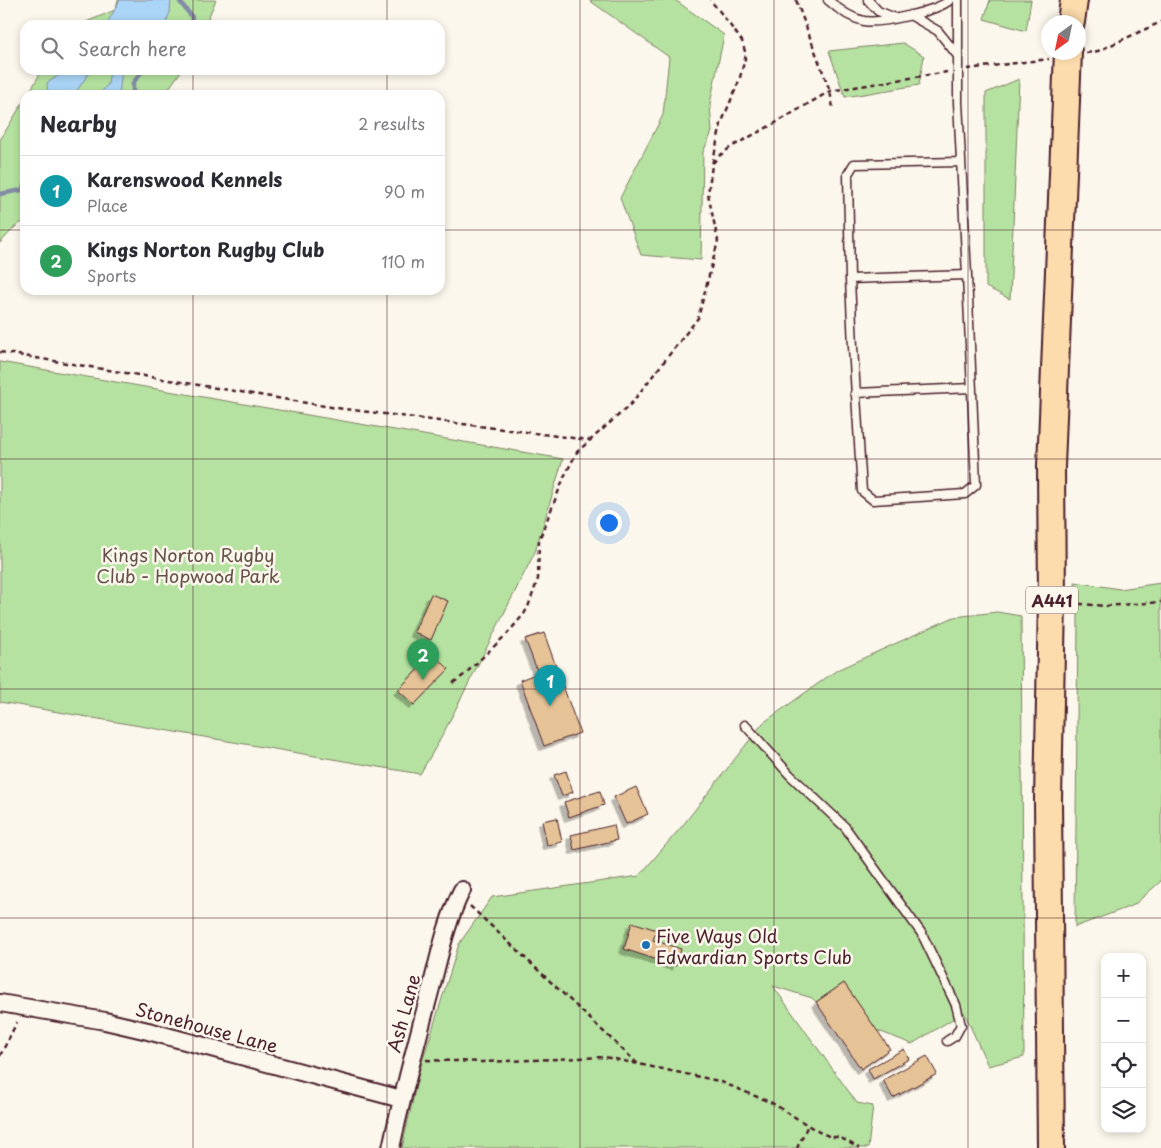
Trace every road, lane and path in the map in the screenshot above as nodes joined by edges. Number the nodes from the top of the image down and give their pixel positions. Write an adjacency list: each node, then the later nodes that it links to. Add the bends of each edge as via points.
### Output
1 (710, 0): 20 (path, via 742,41 746,54 721,124)
2 (796, 0): 17 (path)
3 (828, 0): 10 (lane, via 842,12 867,22)
4 (868, 0): 10 (lane, via 878,11)
5 (950, 0): 9 (lane, via 933,10)
6 (958, 0): 13 (lane)
7 (1074, 0): 8 (highway)
8 (1073, 15)
9 (910, 16): 10 (lane); 13 (lane, via 938,30)
10 (895, 18)
11 (1161, 22): 12 (path, via 1098,51)
12 (1086, 53)
13 (958, 56): 16 (lane)
14 (1041, 59): 16 (path)
15 (1060, 60): 27 (highway, A441, via 1051,466)
16 (958, 70): 17 (path); 19 (lane)
17 (830, 91): 18 (path); 20 (path, via 730,147)
18 (833, 108)
19 (961, 162): 21 (lane); 22 (lane, via 854,164 848,174)
20 (712, 165): 26 (path, via 708,194 718,241 698,318 630,405)
21 (967, 275): 22 (lane); 24 (lane)
22 (850, 280): 25 (lane)
23 (0, 352): 26 (path, via 337,408)
24 (972, 388): 25 (lane); 25 (lane, via 976,485 965,494 873,500 862,491)
25 (856, 393)
26 (589, 440): 29 (path, via 577,452 565,475 539,540 538,579 524,614)
27 (1052, 601): 28 (path, via 1106,606); 43 (highway, A441, via 1048,800)
28 (1161, 602)
29 (453, 683)
30 (745, 725): 34 (lane, via 790,775 845,828 922,934 958,1012 960,1031)
31 (462, 890): 36 (street, Ash Lane, via 454,906); 37 (path, via 474,911)
32 (0, 1003): 33 (street, Stonehouse Lane)
33 (20, 1006): 35 (path); 38 (street, Stonehouse Lane, via 148,1031)
34 (947, 1041)
35 (0, 1056)
36 (412, 1058): 37 (path, via 483,1062 605,1057); 38 (street, Ash Lane)
37 (641, 1066): 39 (path, via 719,1081 772,1103)
38 (401, 1099): 40 (street, Ash Lane)
39 (808, 1125): 41 (path); 42 (path)
40 (391, 1148)
41 (797, 1148)
42 (859, 1148)
43 (1051, 1148)

